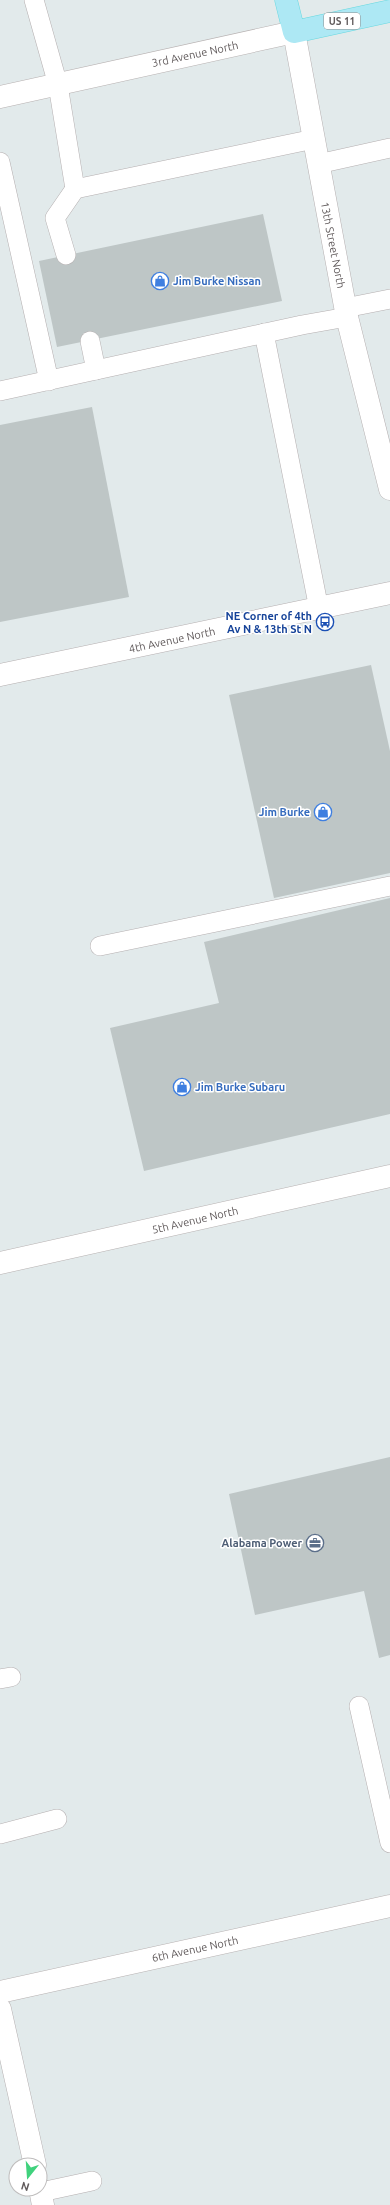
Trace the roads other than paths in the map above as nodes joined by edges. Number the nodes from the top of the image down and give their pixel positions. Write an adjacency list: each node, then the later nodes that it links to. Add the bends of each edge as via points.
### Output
1 (34, 0): 5 (lane)
2 (286, 0): 4 (main road, 13th Street North)
3 (390, 11): 4 (main road, 3rd Avenue North / US 11)
4 (294, 32): 5 (main road, 3rd Avenue North); 7 (main road, 13th Street North)
5 (58, 85): 6 (main road, 3rd Avenue North); 11 (lane)
6 (0, 97)
7 (314, 139): 10 (main road, 13th Street North); 11 (lane)
8 (390, 148): 10 (lane)
9 (0, 162): 18 (lane)
10 (318, 164): 14 (main road, 13th Street North)
11 (75, 189): 12 (lane, via 54,218)
12 (66, 255)
13 (390, 299): 14 (lane)
14 (346, 312): 15 (lane); 20 (main road, 13th Street North)
15 (264, 333): 17 (lane); 22 (lane)
16 (90, 341): 17 (lane)
17 (96, 370): 18 (lane)
18 (49, 380): 19 (lane)
19 (0, 391)
20 (390, 489)
21 (390, 593): 22 (main road, 4th Avenue North)
22 (319, 609): 23 (main road, 4th Avenue North)
23 (0, 675)
24 (390, 886): 25 (lane)
25 (100, 946)
26 (390, 1176): 27 (main road, 5th Avenue North)
27 (0, 1263)
28 (360, 1706): 31 (lane)
29 (57, 1819): 30 (lane)
30 (0, 1834)
31 (390, 1843)
32 (390, 1906): 33 (main road, 6th Avenue North)
33 (0, 1992)
34 (0, 2009): 35 (main road)
35 (33, 2157)
36 (92, 2181): 37 (lane)
37 (48, 2193)

